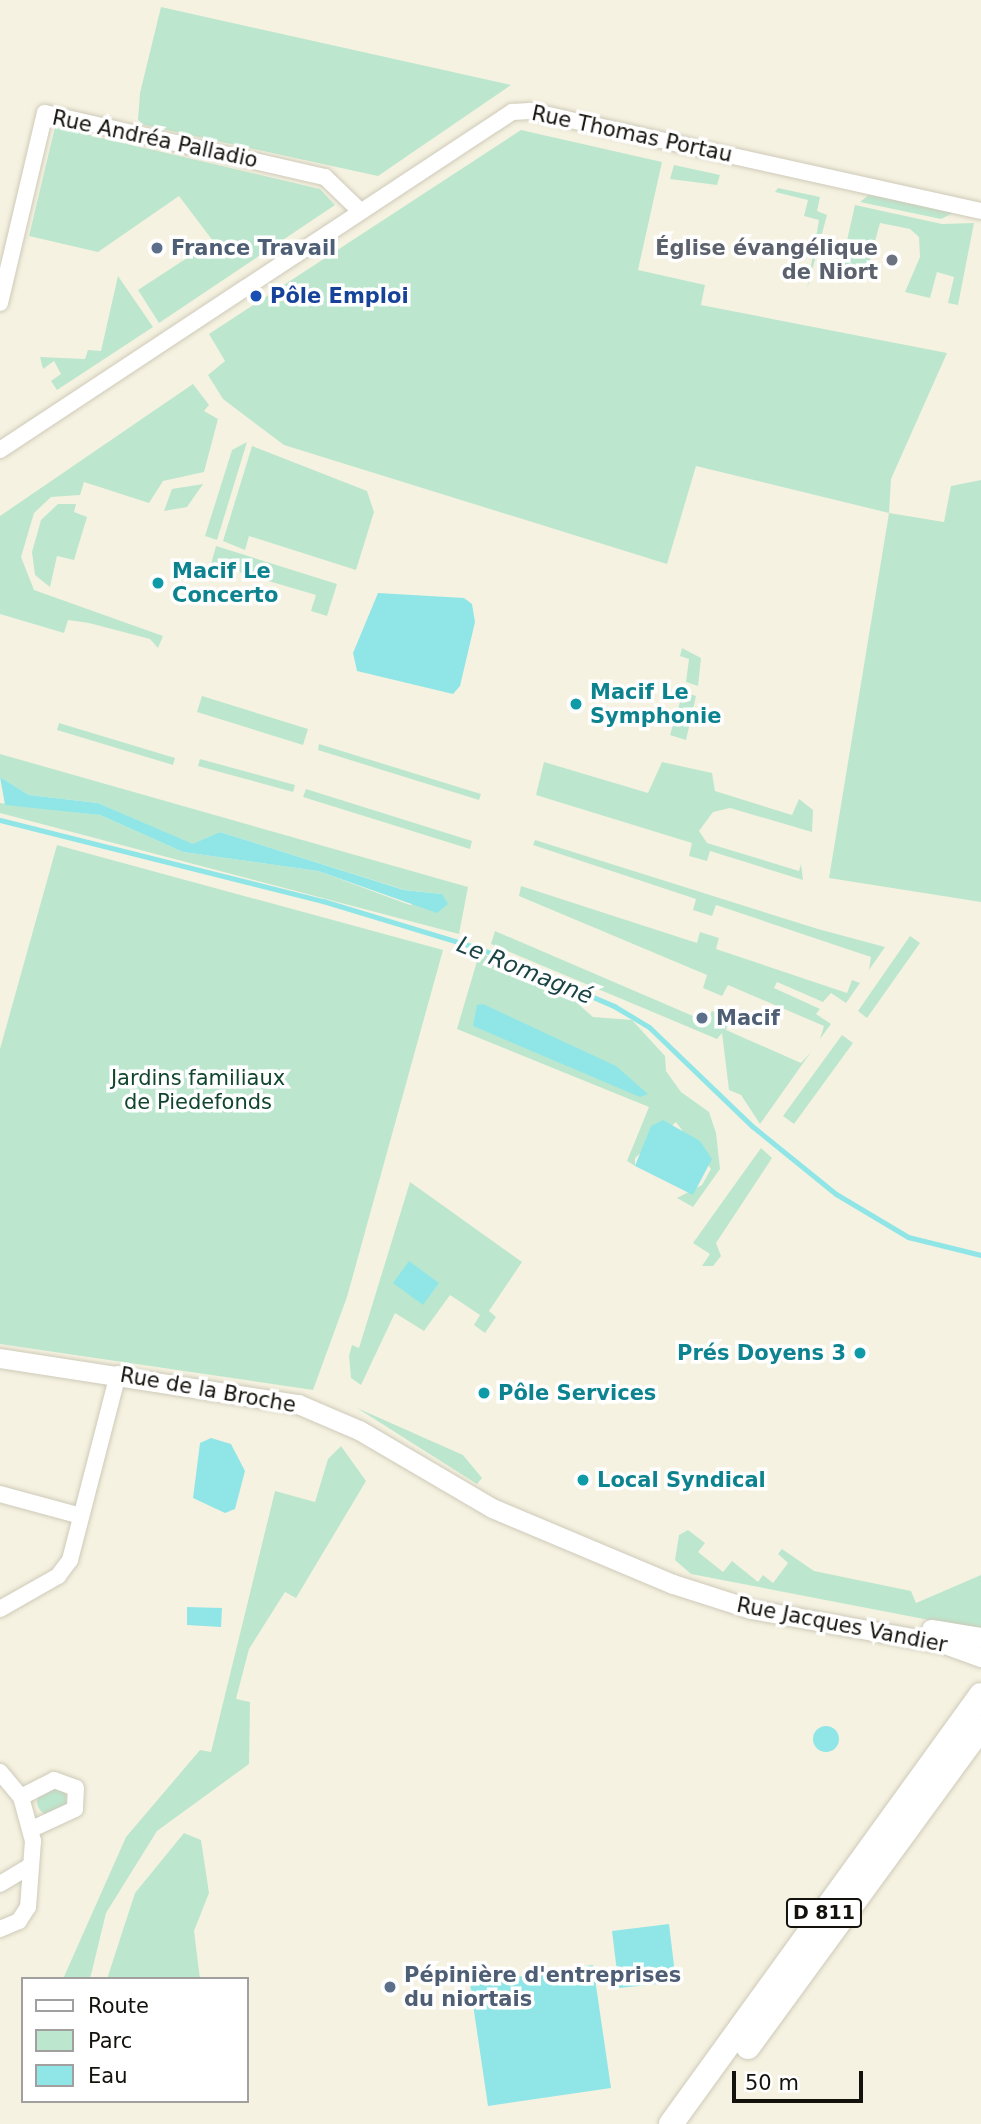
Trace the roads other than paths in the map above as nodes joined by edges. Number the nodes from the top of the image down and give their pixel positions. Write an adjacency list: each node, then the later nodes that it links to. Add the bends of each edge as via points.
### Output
1 (359, 210): 2 (street, Rue Thomas Portau, via 494,120 520,111); 3 (street, Rue Andréa Palladio, via 325,177 45,113); 4 (street, Rue Thomas Portau)
2 (981, 211)
3 (0, 303)
4 (0, 450)
5 (0, 1358): 6 (street, Rue de la Broche)
6 (118, 1374): 8 (street); 9 (street, Rue de la Broche, via 299,1404 359,1430)
7 (0, 1494): 8 (street)
8 (81, 1516): 11 (street, via 65,1569)
9 (514, 1518): 10 (street, Rue Jacques Vandier)
10 (702, 1594): 12 (street, Rue Jacques Vandier); 13 (street, Rue Jacques Vandier)
11 (0, 1609)
12 (981, 1637)
13 (981, 1657)
14 (981, 1695): 22 (main road, D 811)
15 (981, 1728): 23 (main road, D 811)
16 (0, 1772): 17 (street)
17 (21, 1797): 18 (street); 18 (street, via 54,1780 76,1788 75,1809)
18 (32, 1829): 19 (street)
19 (28, 1867): 20 (street); 21 (street, via 28,1908 19,1921)
20 (0, 1884)
21 (0, 1929)
22 (671, 2124)
23 (692, 2124)

